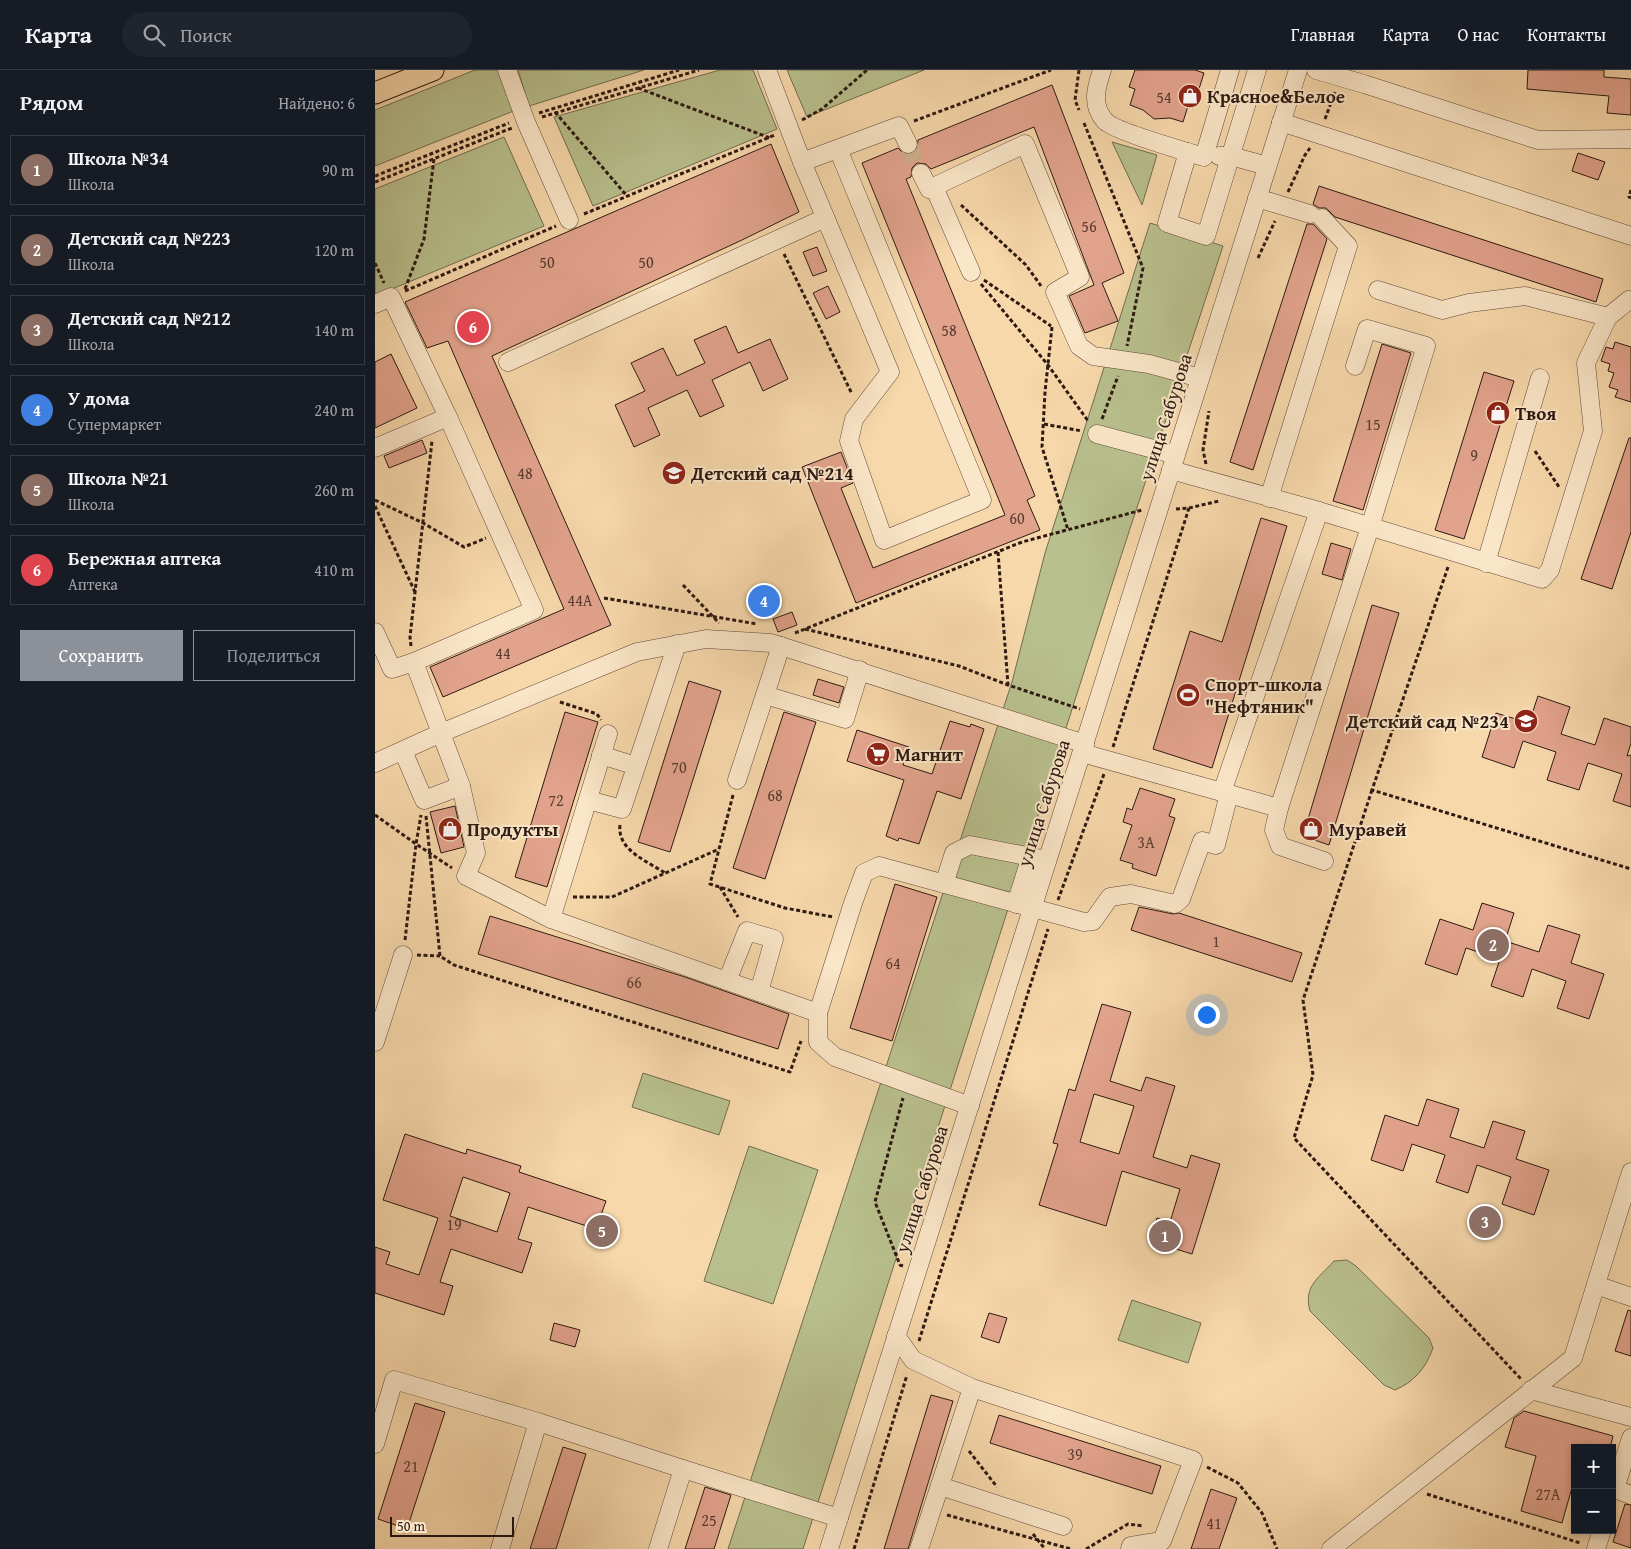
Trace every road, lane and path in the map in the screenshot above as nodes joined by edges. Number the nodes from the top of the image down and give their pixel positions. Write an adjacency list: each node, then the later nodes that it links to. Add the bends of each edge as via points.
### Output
1 (507, 70): 39 (street)
2 (767, 70): 18 (street)
3 (867, 70): 18 (path, via 822,109)
4 (1051, 70): 17 (path)
5 (1079, 70): 52 (path, via 1075,100 1143,268)
6 (1102, 70): 25 (street, via 1095,92 1097,107 1106,122)
7 (1230, 70): 25 (street)
8 (1257, 70): 26 (street)
9 (1298, 70): 16 (street, улица Сабурова)
10 (1316, 70): 12 (street)
11 (425, 71): 14 (main road)
12 (1341, 77): 19 (path); 21 (street, via 1538,140)
13 (637, 88): 20 (path)
14 (375, 93)
15 (555, 112): 32 (path)
16 (1281, 122): 19 (street); 28 (street, улица Сабурова)
17 (899, 126): 22 (street); 23 (street)
18 (789, 128): 20 (path); 27 (street)
19 (1320, 135): 36 (path, via 1305,155); 40 (street)
20 (769, 138): 32 (path)
21 (1631, 139)
22 (908, 144)
23 (837, 149): 27 (street); 59 (street, via 982,500 884,540 849,442 854,419)
24 (436, 152): 46 (path, via 424,238)
25 (1196, 155): 26 (street); 26 (street, via 1167,223 1206,236)
26 (1231, 156): 28 (street)
27 (802, 162): 38 (street)
28 (1267, 166): 33 (street, улица Сабурова)
29 (921, 173): 30 (street, via 929,189)
30 (933, 187): 43 (street); 47 (street, via 1025,144 1080,277 1055,292)
31 (1631, 190): 34 (path)
32 (627, 196): 37 (path)
33 (1257, 198): 36 (street); 56 (street, улица Сабурова)
34 (1631, 198)
35 (960, 205): 47 (path, via 1026,265 1047,294)
36 (1283, 206): 42 (path); 68 (street, via 1316,216 1348,246)
37 (587, 213)
38 (825, 218): 41 (street); 59 (street, via 889,372)
39 (569, 220): 44 (path)
40 (1631, 236)
41 (777, 240): 53 (street); 59 (path)
42 (1254, 266)
43 (971, 272): 51 (path); 54 (path)
44 (412, 288)
45 (1378, 290): 50 (street, via 1442,310 1525,296)
46 (404, 292)
47 (1057, 298): 51 (street)
48 (1631, 300): 50 (street)
49 (375, 304): 60 (street, via 391,297)
50 (1608, 317): 70 (street, via 1586,363 1593,431)
51 (1059, 324): 52 (street, via 1093,356); 54 (path)
52 (1124, 361): 56 (street, via 1149,364); 62 (path)
53 (508, 362)
54 (1048, 365): 61 (path); 62 (path)
55 (1355, 366): 76 (street, via 1367,329 1426,346)
56 (1200, 378): 65 (street, улица Сабурова)
57 (1540, 378): 63 (street)
58 (1210, 406): 66 (path, via 1203,450)
59 (861, 410)
60 (441, 420): 64 (street); 75 (path); 78 (street)
61 (1043, 424): 62 (path); 77 (path, via 1043,447)
62 (1097, 434): 65 (street)
63 (1523, 434): 70 (path); 81 (street)
64 (375, 448)
65 (1173, 463): 66 (street); 72 (street, улица Сабурова)
66 (1209, 481): 67 (street)
67 (1251, 493): 68 (street); 73 (path)
68 (1269, 498): 74 (street)
69 (375, 500): 75 (path)
70 (1571, 504): 81 (street, via 1550,570 1542,579)
71 (375, 506): 83 (path)
72 (1159, 508): 73 (path); 77 (path); 96 (street, улица Сабурова)
73 (1189, 508): 102 (path)
74 (1319, 511): 76 (street); 108 (street)
75 (423, 524): 78 (path, via 464,548); 83 (path)
76 (1370, 527): 80 (street); 111 (street)
77 (1068, 530): 79 (path)
78 (499, 533): 91 (street, via 534,610)
79 (998, 552): 86 (path); 93 (path)
80 (1453, 553): 81 (street); 107 (path)
81 (1485, 563)
82 (683, 585): 85 (path)
83 (415, 592): 91 (path, via 410,637)
84 (604, 598): 85 (path)
85 (713, 616): 88 (path); 90 (path, via 758,624)
86 (805, 629): 90 (path); 93 (path, via 959,666)
87 (375, 632): 91 (street, via 392,669)
88 (736, 641): 89 (street, via 706,639); 90 (street)
89 (677, 644): 94 (street, via 637,652); 104 (street)
90 (772, 644): 92 (street); 95 (street)
91 (414, 662): 97 (street)
92 (861, 670): 95 (street, via 845,719); 99 (street)
93 (1008, 685): 96 (path)
94 (535, 694): 97 (street); 98 (path, via 597,714)
95 (765, 695): 105 (street)
96 (1094, 713): 99 (street, улица Сабурова)
97 (441, 733): 100 (street); 106 (street)
98 (608, 734): 101 (street)
99 (1083, 749): 102 (street); 117 (street, улица Сабурова)
100 (403, 750): 103 (street); 109 (street)
101 (601, 755): 104 (street); 110 (street)
102 (1108, 762): 108 (street); 126 (path)
103 (375, 763)
104 (637, 766): 112 (street)
105 (737, 780): 115 (path)
106 (461, 786): 109 (street); 121 (street, via 476,853)
107 (1372, 790): 119 (path); 146 (path, via 1303,1000 1313,1075 1294,1138)
108 (1226, 793): 111 (street); 126 (street, via 1216,845 1202,841 1181,899 1175,904 1131,894 1110,898 1093,921 1084,922)
109 (424, 800): 114 (path); 116 (path)
110 (588, 800): 112 (street); 124 (street)
111 (1279, 808): 118 (street, via 1274,830 1280,846)
112 (622, 809): 120 (path, via 619,832 628,849)
113 (375, 815): 114 (path)
114 (416, 844): 116 (path); 130 (path)
115 (719, 849): 120 (path); 123 (path, via 710,884)
116 (429, 853): 121 (path); 131 (path)
117 (1039, 858): 122 (street, via 971,845 954,852); 125 (street, улица Сабурова)
118 (1324, 861)
119 (1631, 870)
120 (665, 873): 124 (path, via 612,897)
121 (465, 876): 127 (street)
122 (944, 884): 125 (street); 128 (street, via 879,866 864,873)
123 (720, 887): 128 (path, via 785,908); 129 (path)
124 (558, 896): 127 (street)
125 (1024, 906): 126 (street); 138 (street, улица Сабурова)
126 (1053, 914): 144 (path)
127 (551, 919): 132 (street)
128 (848, 920): 134 (street)
129 (747, 931): 132 (street); 133 (street, via 775,939)
130 (403, 955): 131 (path); 135 (street)
131 (440, 956): 136 (path, via 455,965 790,1072 801,1039)
132 (727, 981): 133 (street)
133 (759, 992): 134 (street)
134 (818, 1013): 136 (street)
135 (375, 1042)
136 (818, 1042): 137 (street, via 835,1057)
137 (907, 1083): 138 (street); 140 (path, via 875,1202 900,1265)
138 (970, 1106): 140 (street, улица Сабурова)
139 (1631, 1172): 141 (street)
140 (917, 1270): 143 (street, улица Сабурова)
141 (1596, 1285): 142 (street); 146 (street, via 1573,1358)
142 (1631, 1297)
143 (896, 1336): 144 (street); 158 (street, улица Сабурова)
144 (913, 1360): 145 (street); 164 (path)
145 (972, 1388): 152 (street); 154 (street)
146 (1531, 1390): 148 (street); 155 (street)
147 (381, 1403): 149 (street, via 393,1380); 151 (street)
148 (1631, 1417)
149 (538, 1422): 153 (street); 161 (street)
150 (1631, 1438): 156 (street)
151 (375, 1444)
152 (1193, 1460): 167 (street, via 1162,1541 1131,1546); 168 (path, via 1238,1483 1262,1514)
153 (683, 1469): 158 (street); 162 (street)
154 (940, 1486): 157 (street); 159 (street)
155 (1408, 1488): 169 (street); 170 (path)
156 (1620, 1495)
157 (932, 1510): 165 (street); 166 (path)
158 (839, 1518): 163 (street, улица Сабурова)
159 (1063, 1526)
160 (1601, 1534): 170 (street)
161 (501, 1549)
162 (658, 1549)
163 (829, 1549)
164 (854, 1549)
165 (919, 1549)
166 (1071, 1549)
167 (1130, 1549)
168 (1277, 1549)
169 (1331, 1549)
170 (1597, 1549)

